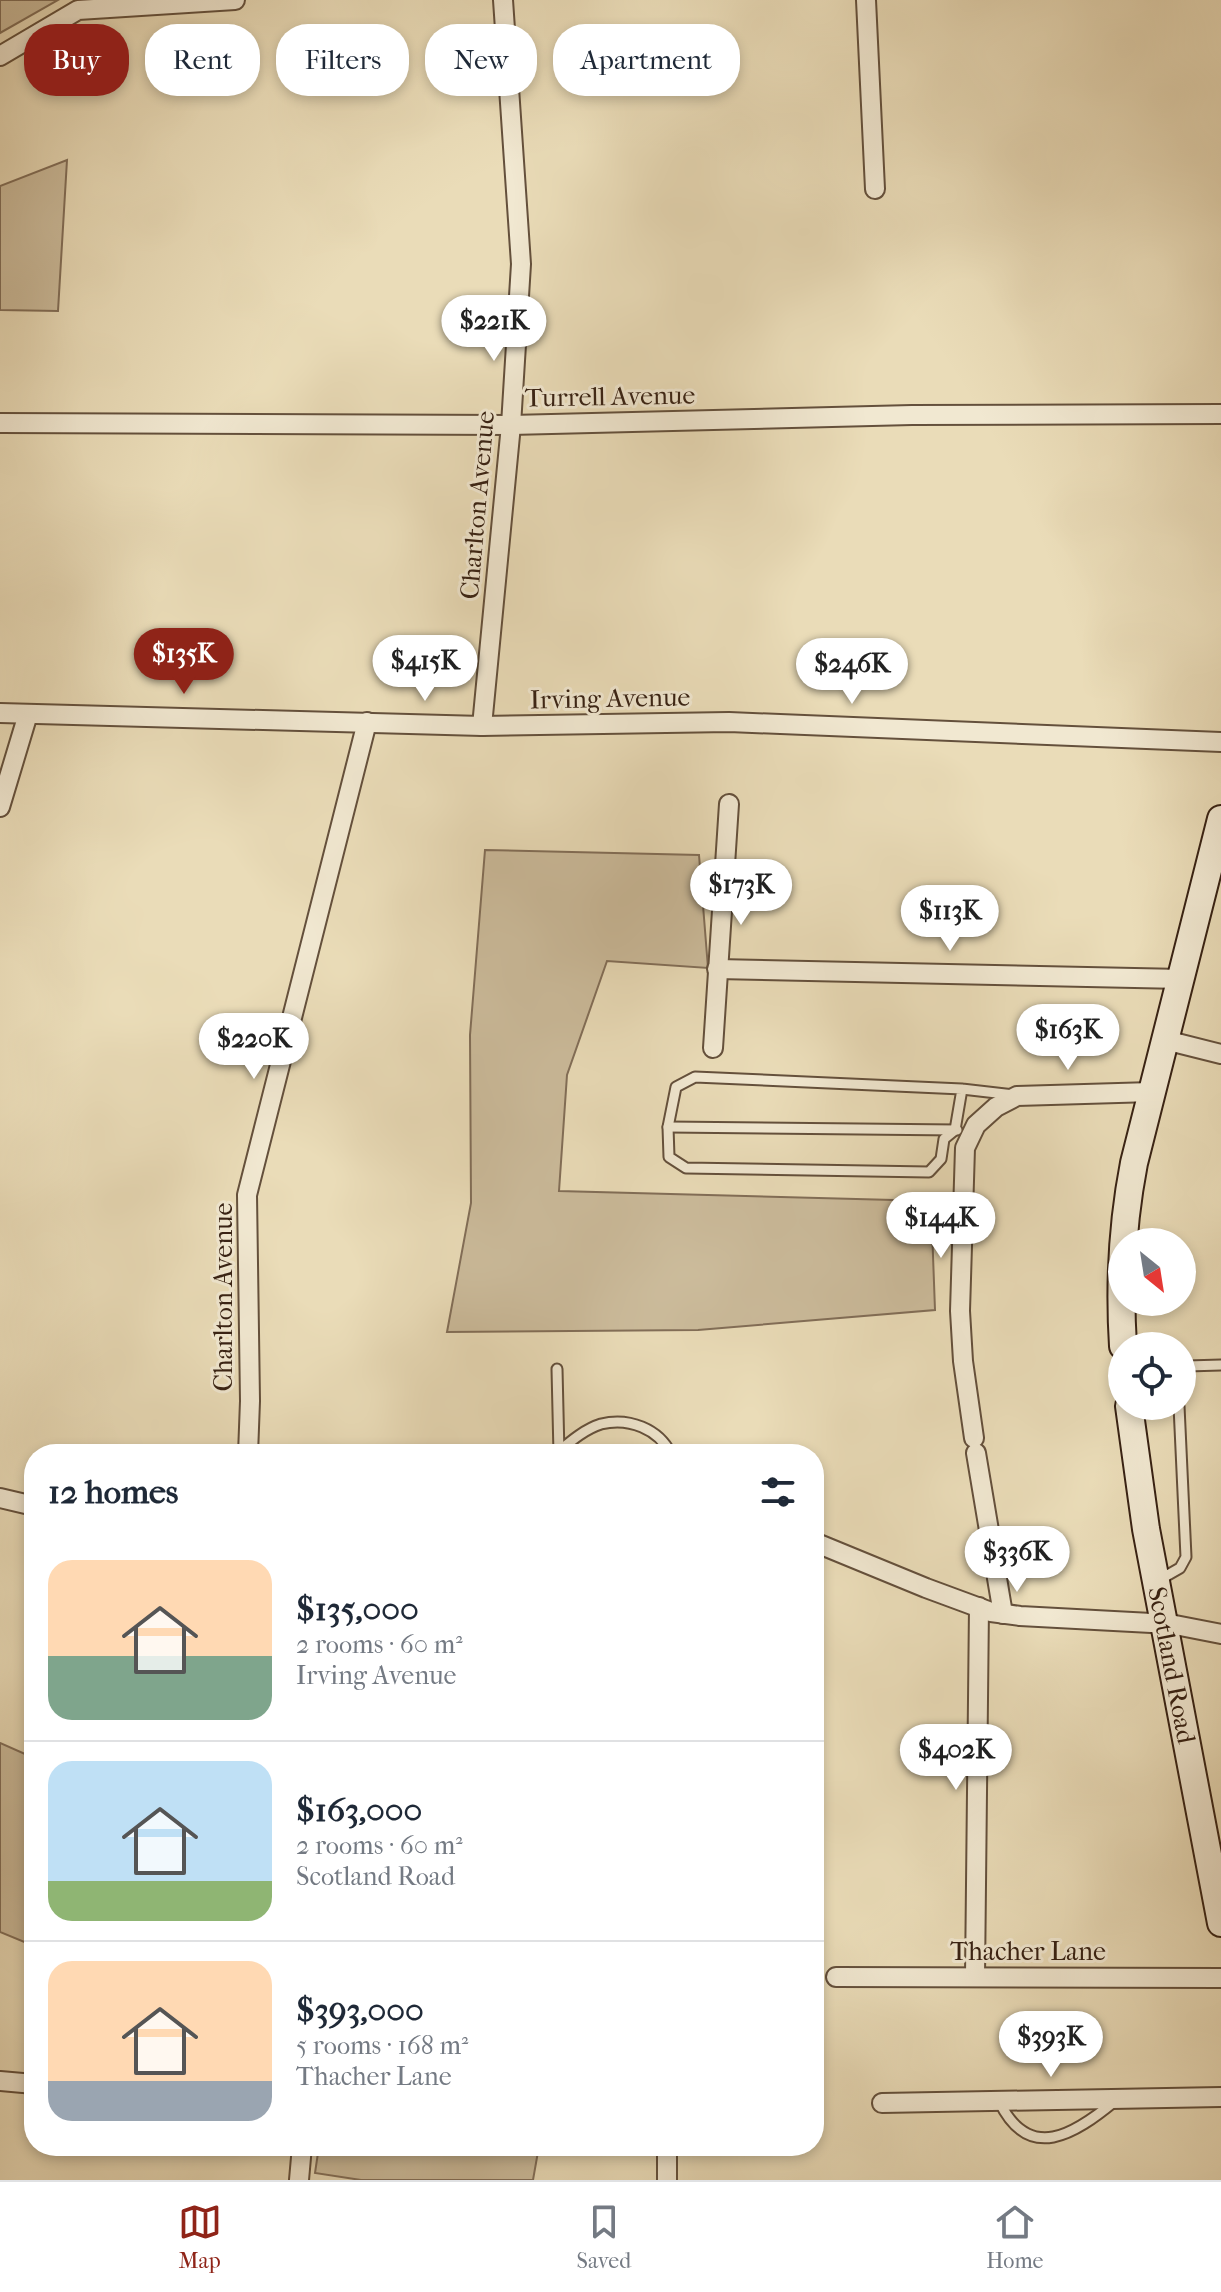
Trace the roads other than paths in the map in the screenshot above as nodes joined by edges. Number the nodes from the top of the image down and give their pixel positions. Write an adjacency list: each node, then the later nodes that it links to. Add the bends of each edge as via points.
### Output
1 (235, 0): 4 (street)
2 (503, 0): 9 (street, Charlton Avenue, via 521,264)
3 (866, 0): 6 (street)
4 (79, 5): 5 (street)
5 (0, 56)
6 (875, 189)
7 (1221, 414): 9 (street, Turrell Avenue)
8 (0, 423): 9 (street, Turrell Avenue)
9 (511, 425): 13 (street, Charlton Avenue)
10 (0, 713): 11 (street, Irving Avenue)
11 (28, 714): 12 (street, Irving Avenue); 16 (street)
12 (367, 722): 13 (street, Irving Avenue); 34 (street, Charlton Avenue, via 247,1195)
13 (482, 726): 14 (street, Irving Avenue, via 729,722)
14 (1221, 742)
15 (729, 804): 18 (street)
16 (0, 807)
17 (1221, 819): 19 (main road)
18 (717, 969): 19 (street); 21 (street)
19 (1182, 979): 20 (main road)
20 (1165, 1040): 22 (street); 24 (main road)
21 (713, 1048)
22 (1221, 1054)
23 (962, 1089): 25 (lane); 26 (lane, via 695,1077 676,1087); 27 (lane)
24 (1152, 1092): 25 (street); 28 (main road, via 1124,1214)
25 (1017, 1096): 27 (street)
26 (668, 1127): 27 (lane); 27 (lane, via 669,1157 686,1168 929,1172 941,1159 944,1139)
27 (963, 1132): 43 (street, via 963,1361)
28 (1122, 1332)
29 (1221, 1365): 30 (lane)
30 (1196, 1366)
31 (557, 1369): 35 (lane)
32 (1131, 1420): 41 (main road, Scotland Road)
33 (1180, 1420): 41 (lane, via 1186,1557 1180,1568)
34 (248, 1444)
35 (559, 1444)
36 (570, 1444): 37 (lane, via 601,1424 619,1422 658,1435)
37 (664, 1444)
38 (0, 1498): 39 (street)
39 (24, 1504)
40 (824, 1546): 42 (street)
41 (1156, 1581): 44 (main road, Scotland Road)
42 (979, 1607): 43 (street); 48 (street)
43 (1003, 1614): 44 (street)
44 (1164, 1624): 45 (street); 46 (main road, Scotland Road)
45 (1221, 1634)
46 (1221, 1923)
47 (836, 1977): 48 (street, Thacher Lane)
48 (975, 1977): 49 (street, Thacher Lane)
49 (1221, 1978)
50 (0, 2081): 51 (street)
51 (24, 2083)
52 (1221, 2097): 53 (street)
53 (1118, 2099): 54 (street); 54 (lane, via 1068,2134 1045,2139 1024,2134)
54 (999, 2101): 55 (street)
55 (882, 2103)
56 (301, 2156): 58 (street)
57 (667, 2156): 59 (street)
58 (299, 2180)
59 (667, 2180)

